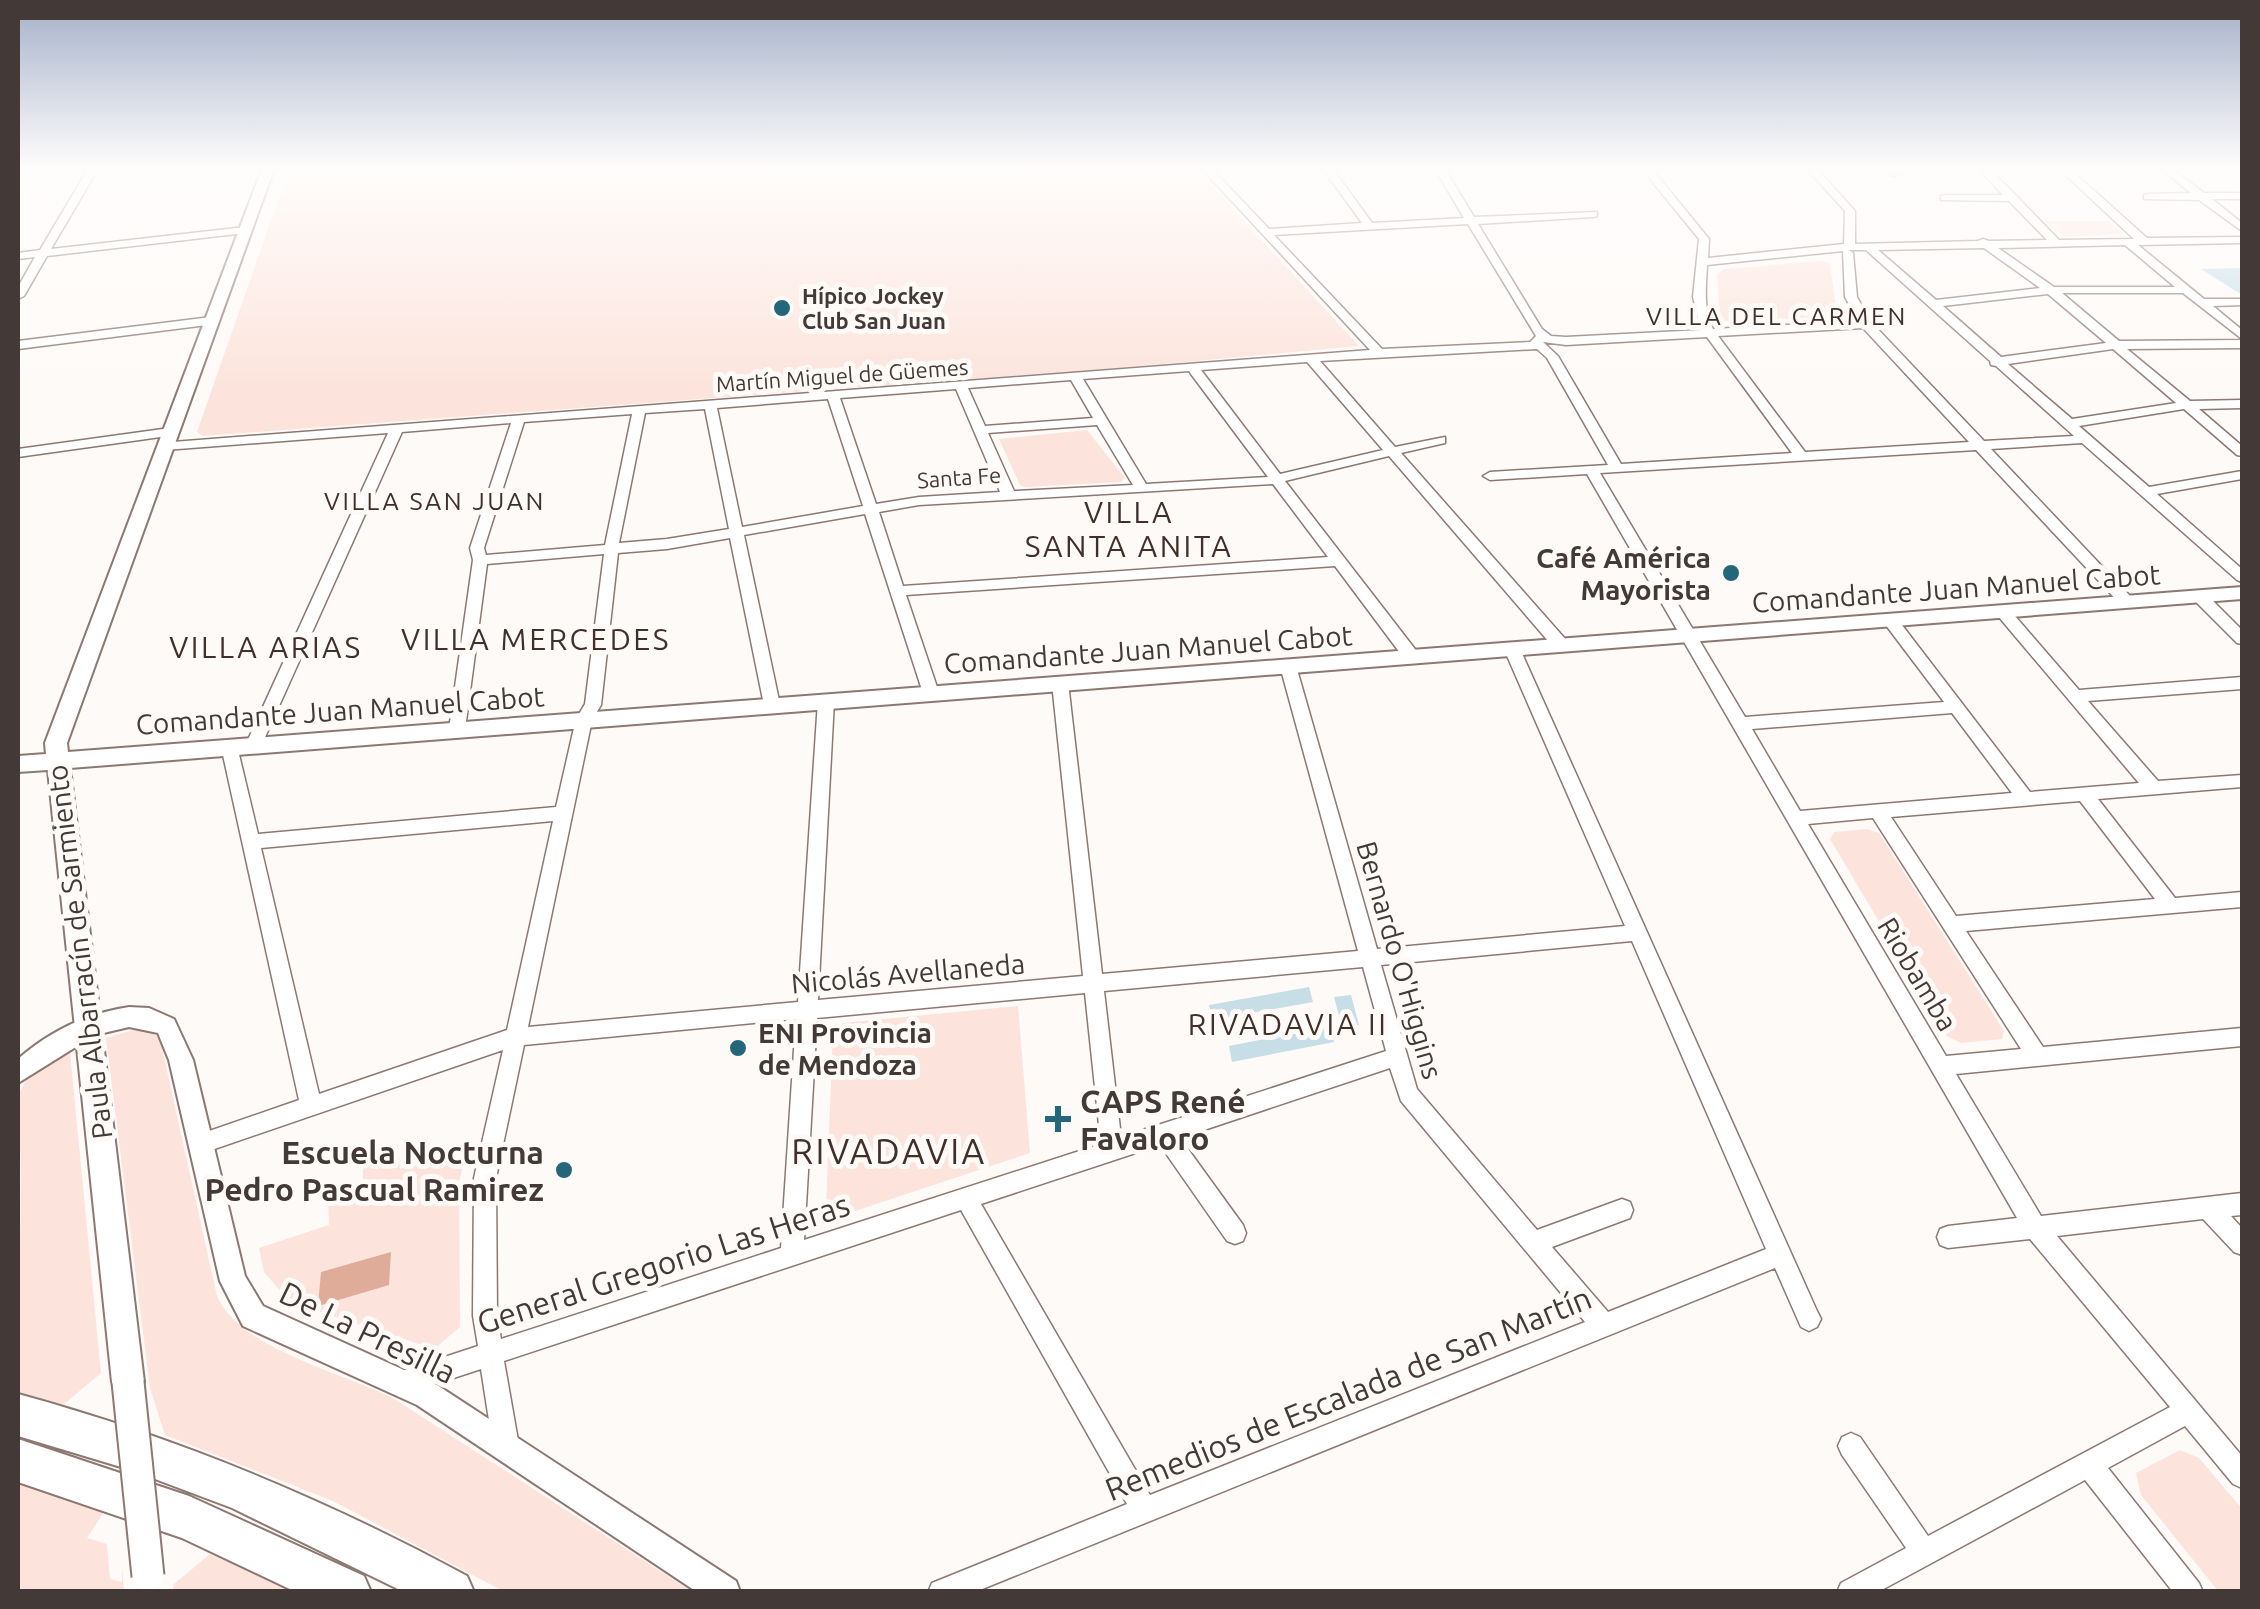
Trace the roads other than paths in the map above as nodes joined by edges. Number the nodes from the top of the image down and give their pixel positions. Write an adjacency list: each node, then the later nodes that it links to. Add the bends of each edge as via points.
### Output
1 (48, 244): 12 (street)
2 (121, 244): 12 (street)
3 (240, 244): 22 (main road, Paula Albarracín de Sarmiento)
4 (1276, 244): 30 (street)
5 (1485, 244): 26 (street)
6 (1702, 244): 15 (street)
7 (1853, 244): 11 (street)
8 (1956, 244): 11 (street)
9 (1986, 244): 16 (street)
10 (2130, 244): 17 (street)
11 (1854, 252): 13 (street); 13 (street); 21 (street); 23 (street, via 1852,297)
12 (43, 253): 14 (street); 18 (street)
13 (1806, 254): 15 (street)
14 (18, 256)
15 (1703, 262): 24 (street, via 1699,297)
16 (2051, 290): 17 (street); 21 (street); 28 (street)
17 (2185, 290): 20 (street)
18 (18, 296)
19 (2242, 302): 20 (street)
20 (2200, 303): 25 (street)
21 (1931, 304): 32 (street)
22 (211, 321): 29 (street); 46 (main road, Paula Albarracín de Sarmiento)
23 (1866, 324): 24 (street, Martín Miguel de Güemes); 49 (street)
24 (1708, 333): 26 (street, Martín Miguel de Güemes); 53 (street)
25 (2242, 336)
26 (1545, 343): 30 (street, Martín Miguel de Güemes); 54 (street)
27 (2242, 344): 28 (street)
28 (2115, 345): 32 (street); 38 (street)
29 (18, 346)
30 (1378, 354): 31 (street, Martín Miguel de Güemes)
31 (1312, 360): 33 (street, Martín Miguel de Güemes); 50 (street)
32 (1996, 362): 43 (street)
33 (1195, 371): 34 (street, Martín Miguel de Güemes); 58 (street)
34 (1076, 378): 35 (street, Martín Miguel de Güemes); 42 (street)
35 (961, 386): 36 (street, Martín Miguel de Güemes); 45 (street)
36 (833, 395): 37 (street, Martín Miguel de Güemes); 62 (street)
37 (710, 404): 40 (street, Martín Miguel de Güemes); 63 (street)
38 (2186, 404): 39 (street); 43 (street); 51 (street)
39 (2242, 404)
40 (638, 410): 41 (street, Martín Miguel de Güemes); 64 (street)
41 (519, 419): 44 (street, Martín Miguel de Güemes); 65 (street, via 477,548)
42 (1102, 421): 45 (street); 59 (street)
43 (2067, 424): 47 (street)
44 (397, 428): 46 (street, Martín Miguel de Güemes); 90 (street)
45 (980, 430): 61 (street)
46 (167, 439): 52 (street, Martín Miguel de Güemes); 92 (main road, Paula Albarracín de Sarmiento, via 66,711)
47 (2084, 439): 49 (street); 60 (street)
48 (1440, 440): 50 (street, Santa Fe)
49 (1980, 446): 53 (street); 71 (street)
50 (1392, 452): 58 (street, Santa Fe); 76 (street)
51 (2242, 452)
52 (18, 453)
53 (1802, 457): 54 (street)
54 (1618, 468): 55 (street)
55 (1591, 470): 57 (street); 74 (street, Riobamba)
56 (2242, 475): 60 (street)
57 (1490, 476)
58 (1277, 478): 59 (street, Santa Fe); 66 (street)
59 (1142, 488): 61 (street, Santa Fe)
60 (2144, 492): 67 (street)
61 (1009, 496): 62 (street, Santa Fe)
62 (869, 507): 63 (street, Santa Fe); 68 (street)
63 (736, 532): 64 (street, Santa Fe); 85 (street)
64 (611, 549): 65 (street, Santa Fe); 87 (street, via 594,705)
65 (480, 560): 89 (street)
66 (1339, 561): 68 (street); 78 (street)
67 (2242, 577)
68 (896, 591): 82 (street)
69 (2242, 594): 70 (main road, Comandante Juan Manuel Cabot)
70 (2200, 597): 71 (main road, Comandante Juan Manuel Cabot); 75 (street)
71 (2127, 602): 72 (main road, Comandante Juan Manuel Cabot)
72 (2003, 612): 73 (main road, Comandante Juan Manuel Cabot); 83 (street)
73 (1890, 620): 74 (main road, Comandante Juan Manuel Cabot); 86 (street)
74 (1686, 636): 76 (main road, Comandante Juan Manuel Cabot); 88 (street, Riobamba)
75 (2242, 640)
76 (1560, 645): 77 (main road, Comandante Juan Manuel Cabot)
77 (1512, 649): 78 (main road, Comandante Juan Manuel Cabot); 105 (street)
78 (1412, 656): 79 (main road, Comandante Juan Manuel Cabot)
79 (1288, 666): 80 (main road, Comandante Juan Manuel Cabot); 106 (street, Bernardo O'Higgins)
80 (1060, 683): 82 (main road, Comandante Juan Manuel Cabot); 107 (street)
81 (2242, 683): 83 (street)
82 (931, 693): 84 (main road, Comandante Juan Manuel Cabot)
83 (2076, 696): 95 (street)
84 (826, 701): 85 (main road, Comandante Juan Manuel Cabot); 108 (street)
85 (772, 705): 87 (main road, Comandante Juan Manuel Cabot)
86 (1956, 707): 88 (street); 97 (street)
87 (584, 719): 89 (main road, Comandante Juan Manuel Cabot); 99 (street)
88 (1738, 724): 100 (street, Riobamba)
89 (457, 728): 90 (main road, Comandante Juan Manuel Cabot)
90 (254, 744): 91 (main road, Comandante Juan Manuel Cabot)
91 (229, 746): 92 (main road, Comandante Juan Manuel Cabot); 101 (street)
92 (58, 760): 93 (main road, Comandante Juan Manuel Cabot); 109 (main road, Paula Albarracín de Sarmiento)
93 (18, 764)
94 (2242, 781): 95 (street)
95 (2154, 788): 96 (street)
96 (2084, 794): 97 (street); 103 (street)
97 (2026, 799): 98 (street)
98 (1878, 812): 100 (street); 104 (street)
99 (563, 814): 101 (street); 110 (street)
100 (1794, 818): 114 (street, Riobamba)
101 (251, 842): 116 (street)
102 (2242, 900): 103 (street)
103 (2171, 906): 104 (street)
104 (1951, 924): 113 (street)
105 (1638, 933): 106 (street, Nicolás Avellaneda); 129 (street)
106 (1370, 958): 107 (street, Nicolás Avellaneda); 112 (street, Bernardo O'Higgins)
107 (1094, 983): 108 (street, Nicolás Avellaneda); 119 (street)
108 (807, 1010): 110 (street, Nicolás Avellaneda); 130 (street)
109 (88, 1029): 115 (street); 118 (street, De La Presilla, via 136,1015 166,1026 182,1060); 144 (main road, Paula Albarracín de Sarmiento, bridge)
110 (512, 1037): 116 (street, Nicolás Avellaneda); 133 (street, via 485,1178)
111 (2242, 1037): 113 (street)
112 (1398, 1056): 117 (street, General Gregorio Las Heras); 127 (street, Bernardo O'Higgins, via 1408,1094)
113 (2038, 1056): 114 (street)
114 (1940, 1066): 124 (street, Riobamba)
115 (18, 1072)
116 (311, 1106): 118 (street, Nicolás Avellaneda)
117 (1164, 1133): 119 (street, General Gregorio Las Heras); 125 (street)
118 (200, 1144): 134 (street, De La Presilla, via 233,1281 253,1316)
119 (1112, 1150): 120 (street, General Gregorio Las Heras)
120 (966, 1198): 130 (street, General Gregorio Las Heras); 142 (street)
121 (2242, 1204): 122 (street)
122 (2208, 1208): 124 (street); 128 (street)
123 (1622, 1210): 127 (street)
124 (2036, 1227): 126 (street); 135 (street, Riobamba)
125 (1235, 1233)
126 (1948, 1237)
127 (1533, 1243): 132 (street, Bernardo O'Higgins)
128 (2242, 1244)
129 (1780, 1254): 131 (street); 132 (street, Remedios de Escalada de San Martín)
130 (792, 1255): 133 (street, General Gregorio Las Heras)
131 (1809, 1319)
132 (1602, 1325): 142 (street, Remedios de Escalada de San Martín)
133 (491, 1353): 134 (street, General Gregorio Las Heras); 137 (street)
134 (405, 1382): 137 (street, De La Presilla)
135 (2188, 1411): 140 (street); 141 (street, Riobamba)
136 (18, 1416): 146 (highway, via 239,1487)
137 (506, 1446): 147 (street, De La Presilla)
138 (1851, 1446): 143 (street)
139 (18, 1461): 145 (highway, via 189,1518)
140 (2089, 1464): 143 (street); 150 (street)
141 (2242, 1474)
142 (1144, 1510): 148 (street, Remedios de Escalada de San Martín)
143 (1924, 1552): 149 (street)
144 (148, 1584)
145 (348, 1592)
146 (452, 1592)
147 (725, 1592)
148 (941, 1592)
149 (1850, 1592)
150 (2190, 1592)

